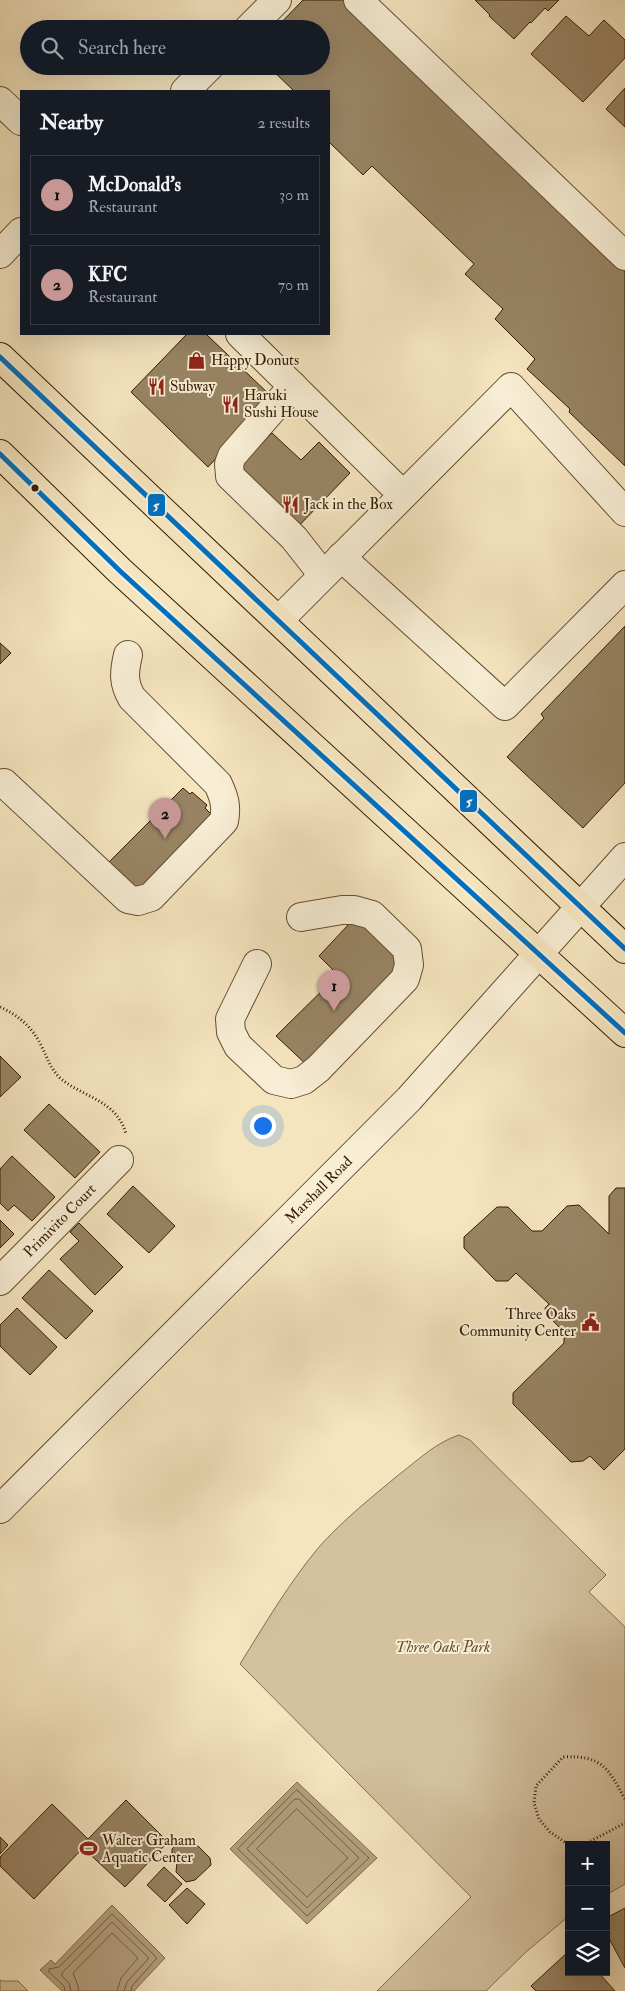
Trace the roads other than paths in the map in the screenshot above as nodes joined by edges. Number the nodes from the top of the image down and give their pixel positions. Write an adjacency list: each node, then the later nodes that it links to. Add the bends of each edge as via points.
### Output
1 (277, 0): 3 (street)
2 (358, 0): 8 (street)
3 (257, 20)
4 (201, 75): 5 (street)
5 (186, 90)
6 (0, 101): 7 (street)
7 (20, 120)
8 (625, 256)
9 (241, 335): 11 (street)
10 (0, 357): 17 (main road)
11 (293, 386): 13 (street); 15 (street, via 232,456 230,476 294,538)
12 (0, 454): 24 (main road, via 120,571)
13 (403, 495): 14 (street, via 511,387); 15 (street)
14 (625, 512)
15 (332, 566): 16 (street, via 505,706); 17 (street)
16 (625, 585)
17 (279, 620): 21 (main road)
18 (128, 655): 19 (street, via 124,679 126,689 218,784 226,810 224,821 151,897 138,901 128,899)
19 (4, 783)
20 (625, 858): 21 (street, Marshall Road)
21 (582, 906): 23 (main road); 24 (street, Marshall Road)
22 (301, 917): 25 (street, via 342,910 372,915 407,949 409,965 405,979 304,1080 291,1084 274,1080 238,1046 231,1032 230,1018)
23 (625, 949)
24 (538, 955): 26 (main road); 29 (street, Marshall Road, via 409,1099)
25 (257, 964)
26 (625, 1034)
27 (119, 1160): 28 (street, Primivito Court)
28 (0, 1281)
29 (4, 1495)

